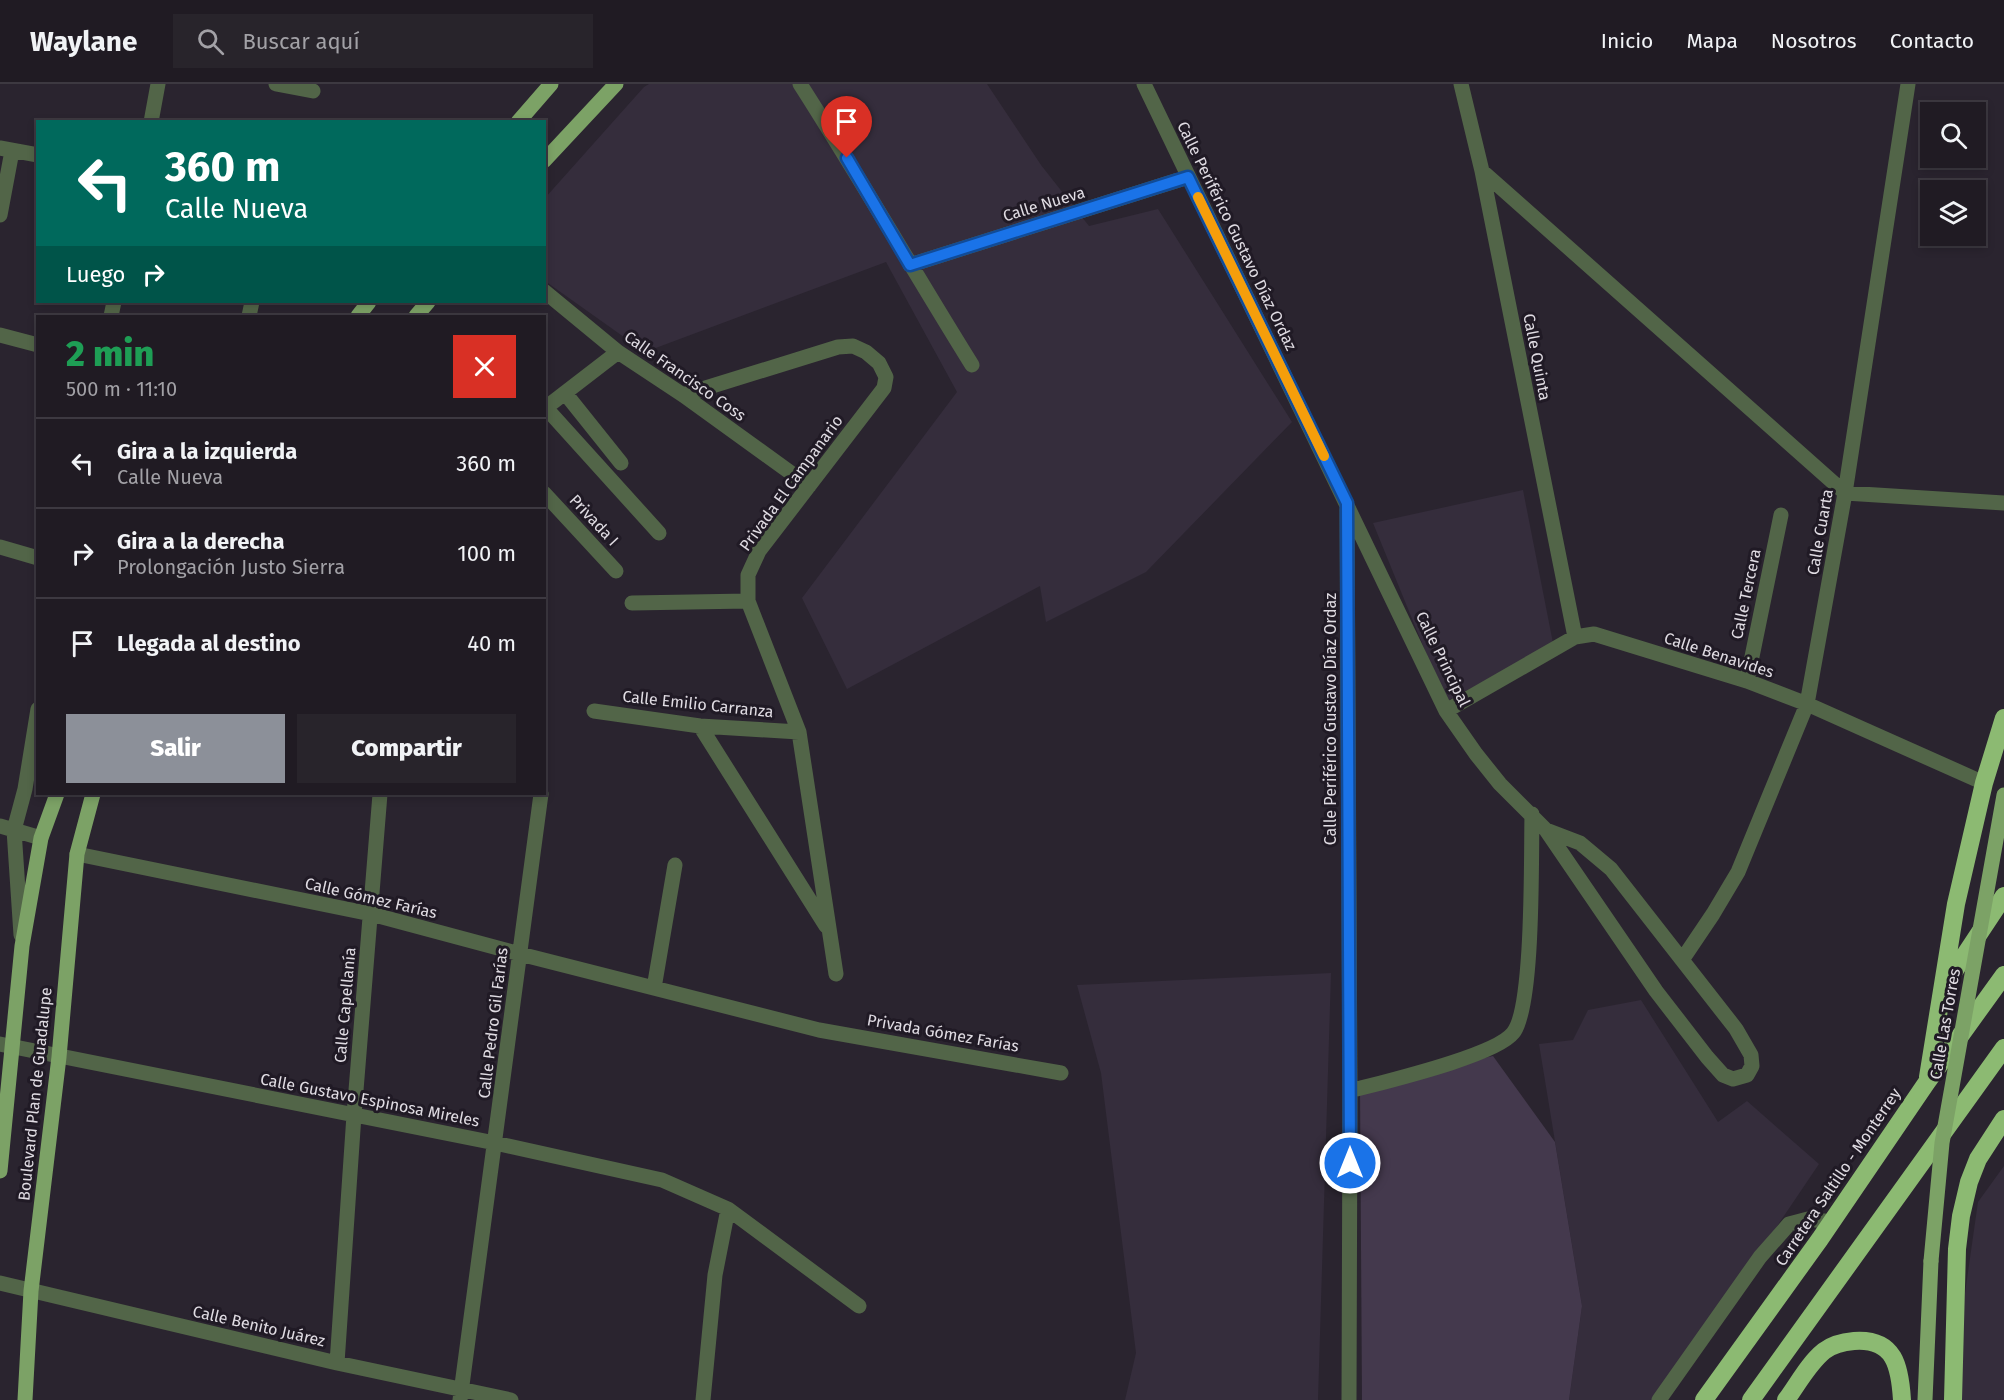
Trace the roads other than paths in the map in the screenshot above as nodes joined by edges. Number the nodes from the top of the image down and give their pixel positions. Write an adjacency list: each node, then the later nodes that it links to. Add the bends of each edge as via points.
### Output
1 (158, 84): 10 (street)
2 (276, 84): 9 (street)
3 (551, 84): 11 (main road)
4 (616, 84): 14 (main road)
5 (800, 84): 18 (street)
6 (1144, 84): 16 (street, Calle Periférico Gustavo Díaz Ordaz)
7 (1461, 84): 15 (street, Calle Quinta)
8 (1908, 84): 34 (street, Calle Cuarta)
9 (313, 91)
10 (151, 120)
11 (520, 120)
12 (6, 150): 13 (street); 17 (street)
13 (36, 155)
14 (546, 159)
15 (1482, 171): 34 (street); 45 (street, Calle Quinta)
16 (1188, 177): 18 (street, Calle Nueva); 36 (street, Calle Periférico Gustavo Díaz Ordaz)
17 (0, 215)
18 (910, 265): 27 (street)
19 (546, 293): 26 (street, Calle Francisco Coss)
20 (368, 303): 22 (main road)
21 (427, 303): 23 (main road)
22 (359, 315)
23 (417, 315)
24 (0, 335): 25 (street)
25 (36, 344)
26 (618, 352): 28 (street); 29 (street, Calle Francisco Coss)
27 (972, 365)
28 (565, 393): 30 (street); 32 (street)
29 (683, 395): 33 (street, Calle Francisco Coss); 33 (street, Privada El Campanario, via 838,347 853,346 866,352 879,363 886,377 884,388)
30 (546, 408)
31 (546, 410): 39 (street)
32 (621, 463)
33 (809, 486): 43 (street, Privada El Campanario, via 759,551 748,575)
34 (1845, 493): 37 (street); 47 (street, Calle Cuarta)
35 (546, 495): 42 (street, Privada I)
36 (1347, 503): 49 (street, Calle Principal); 82 (street, Calle Periférico Gustavo Díaz Ordaz)
37 (2004, 503)
38 (1781, 515): 46 (street, Calle Tercera)
39 (658, 533)
40 (0, 547): 41 (street)
41 (36, 557)
42 (616, 571)
43 (748, 601): 44 (street); 53 (street, Privada El Campanario)
44 (632, 603)
45 (1575, 637): 46 (street, Calle Benavides, via 1593,634); 49 (street)
46 (1747, 681): 47 (street, Calle Benavides)
47 (1807, 704): 54 (street, Calle Benavides); 71 (street, Calle Cuarta, via 1738,872)
48 (594, 711): 52 (street, Calle Emilio Carranza)
49 (1446, 711): 60 (street, Calle Principal, via 1500,783)
50 (2004, 718): 54 (highway)
51 (36, 721): 61 (street, via 25,789)
52 (700, 726): 53 (street, Calle Emilio Carranza); 68 (street)
53 (799, 732): 68 (street, Privada El Campanario)
54 (1984, 783): 75 (highway, via 1956,903)
55 (57, 795): 63 (main road, Boulevard Plan de Guadalupe)
56 (93, 795): 64 (main road, Boulevard Plan de Guadalupe)
57 (380, 795): 67 (street, Calle Capellanía)
58 (541, 795): 70 (street, Calle Pedro Gil Farías)
59 (2004, 795): 103 (main road, Calle Las Torres, bridge, via 1942,1143 1931,1261)
60 (1532, 814): 62 (street, Calle Principal); 82 (street, via 1528,968 1520,1021 1513,1034 1475,1055)
61 (7, 828): 63 (street); 69 (street)
62 (1546, 830): 71 (street, Calle Principal, via 1580,843 1611,870); 71 (street, Calle Principal, via 1656,992 1707,1057 1723,1075 1733,1079 1747,1075 1752,1066 1751,1055 1736,1029)
63 (41, 838): 69 (main road, Boulevard Plan de Guadalupe)
64 (76, 854): 67 (street, Calle Gómez Farías); 79 (main road, Boulevard Plan de Guadalupe)
65 (675, 865): 74 (street)
66 (2004, 896): 75 (highway)
67 (371, 914): 70 (street, Calle Gómez Farías); 83 (street, Calle Capellanía)
68 (829, 932): 72 (street, Privada El Campanario)
69 (22, 946): 77 (main road, Boulevard Plan de Guadalupe)
70 (520, 954): 74 (street, Calle Gómez Farías); 85 (street, Calle Pedro Gil Farías)
71 (1682, 960)
72 (836, 974)
73 (2004, 975): 81 (highway, Carretera Saltillo - Monterrey)
74 (654, 988): 76 (street, Calle Gómez Farías)
75 (1942, 989): 81 (highway)
76 (819, 1030): 80 (street, Privada Gómez Farías)
77 (7, 1045): 79 (street, Calle Gustavo Espinosa Mireles); 86 (main road, Boulevard Plan de Guadalupe)
78 (2004, 1048): 100 (highway)
79 (59, 1057): 83 (street, Calle Gustavo Espinosa Mireles); 90 (main road, Boulevard Plan de Guadalupe)
80 (1061, 1073)
81 (1927, 1082): 88 (highway, Carretera Saltillo - Monterrey)
82 (1350, 1092): 97 (street, Calle Periférico Gustavo Díaz Ordaz)
83 (354, 1115): 85 (street, Calle Gustavo Espinosa Mireles); 92 (street, Calle Capellanía)
84 (2004, 1119): 104 (highway, via 1978,1159 1961,1216)
85 (495, 1143): 87 (street, Calle Gustavo Espinosa Mireles, via 662,1180); 93 (street, Calle Pedro Gil Farías)
86 (0, 1171)
87 (728, 1209): 91 (street, Calle Gustavo Espinosa Mireles); 96 (street, via 715,1275)
88 (1832, 1222): 98 (street, via 1808,1219 1789,1224 1760,1257); 99 (highway, Carretera Saltillo - Monterrey)
89 (0, 1283): 90 (street, Calle Benito Juárez)
90 (31, 1291): 92 (street, Calle Benito Juárez); 94 (main road, Boulevard Plan de Guadalupe)
91 (860, 1306)
92 (337, 1363): 93 (street, Calle Benito Juárez)
93 (461, 1395): 95 (street, Calle Benito Juárez)
94 (25, 1400)
95 (511, 1400)
96 (703, 1400)
97 (1349, 1400)
98 (1659, 1400)
99 (1704, 1400)
100 (1751, 1400)
101 (1786, 1400): 102 (highway, via 1825,1350 1838,1343 1866,1340 1889,1351 1895,1360)
102 (1902, 1400)
103 (1925, 1400)
104 (1953, 1400)

